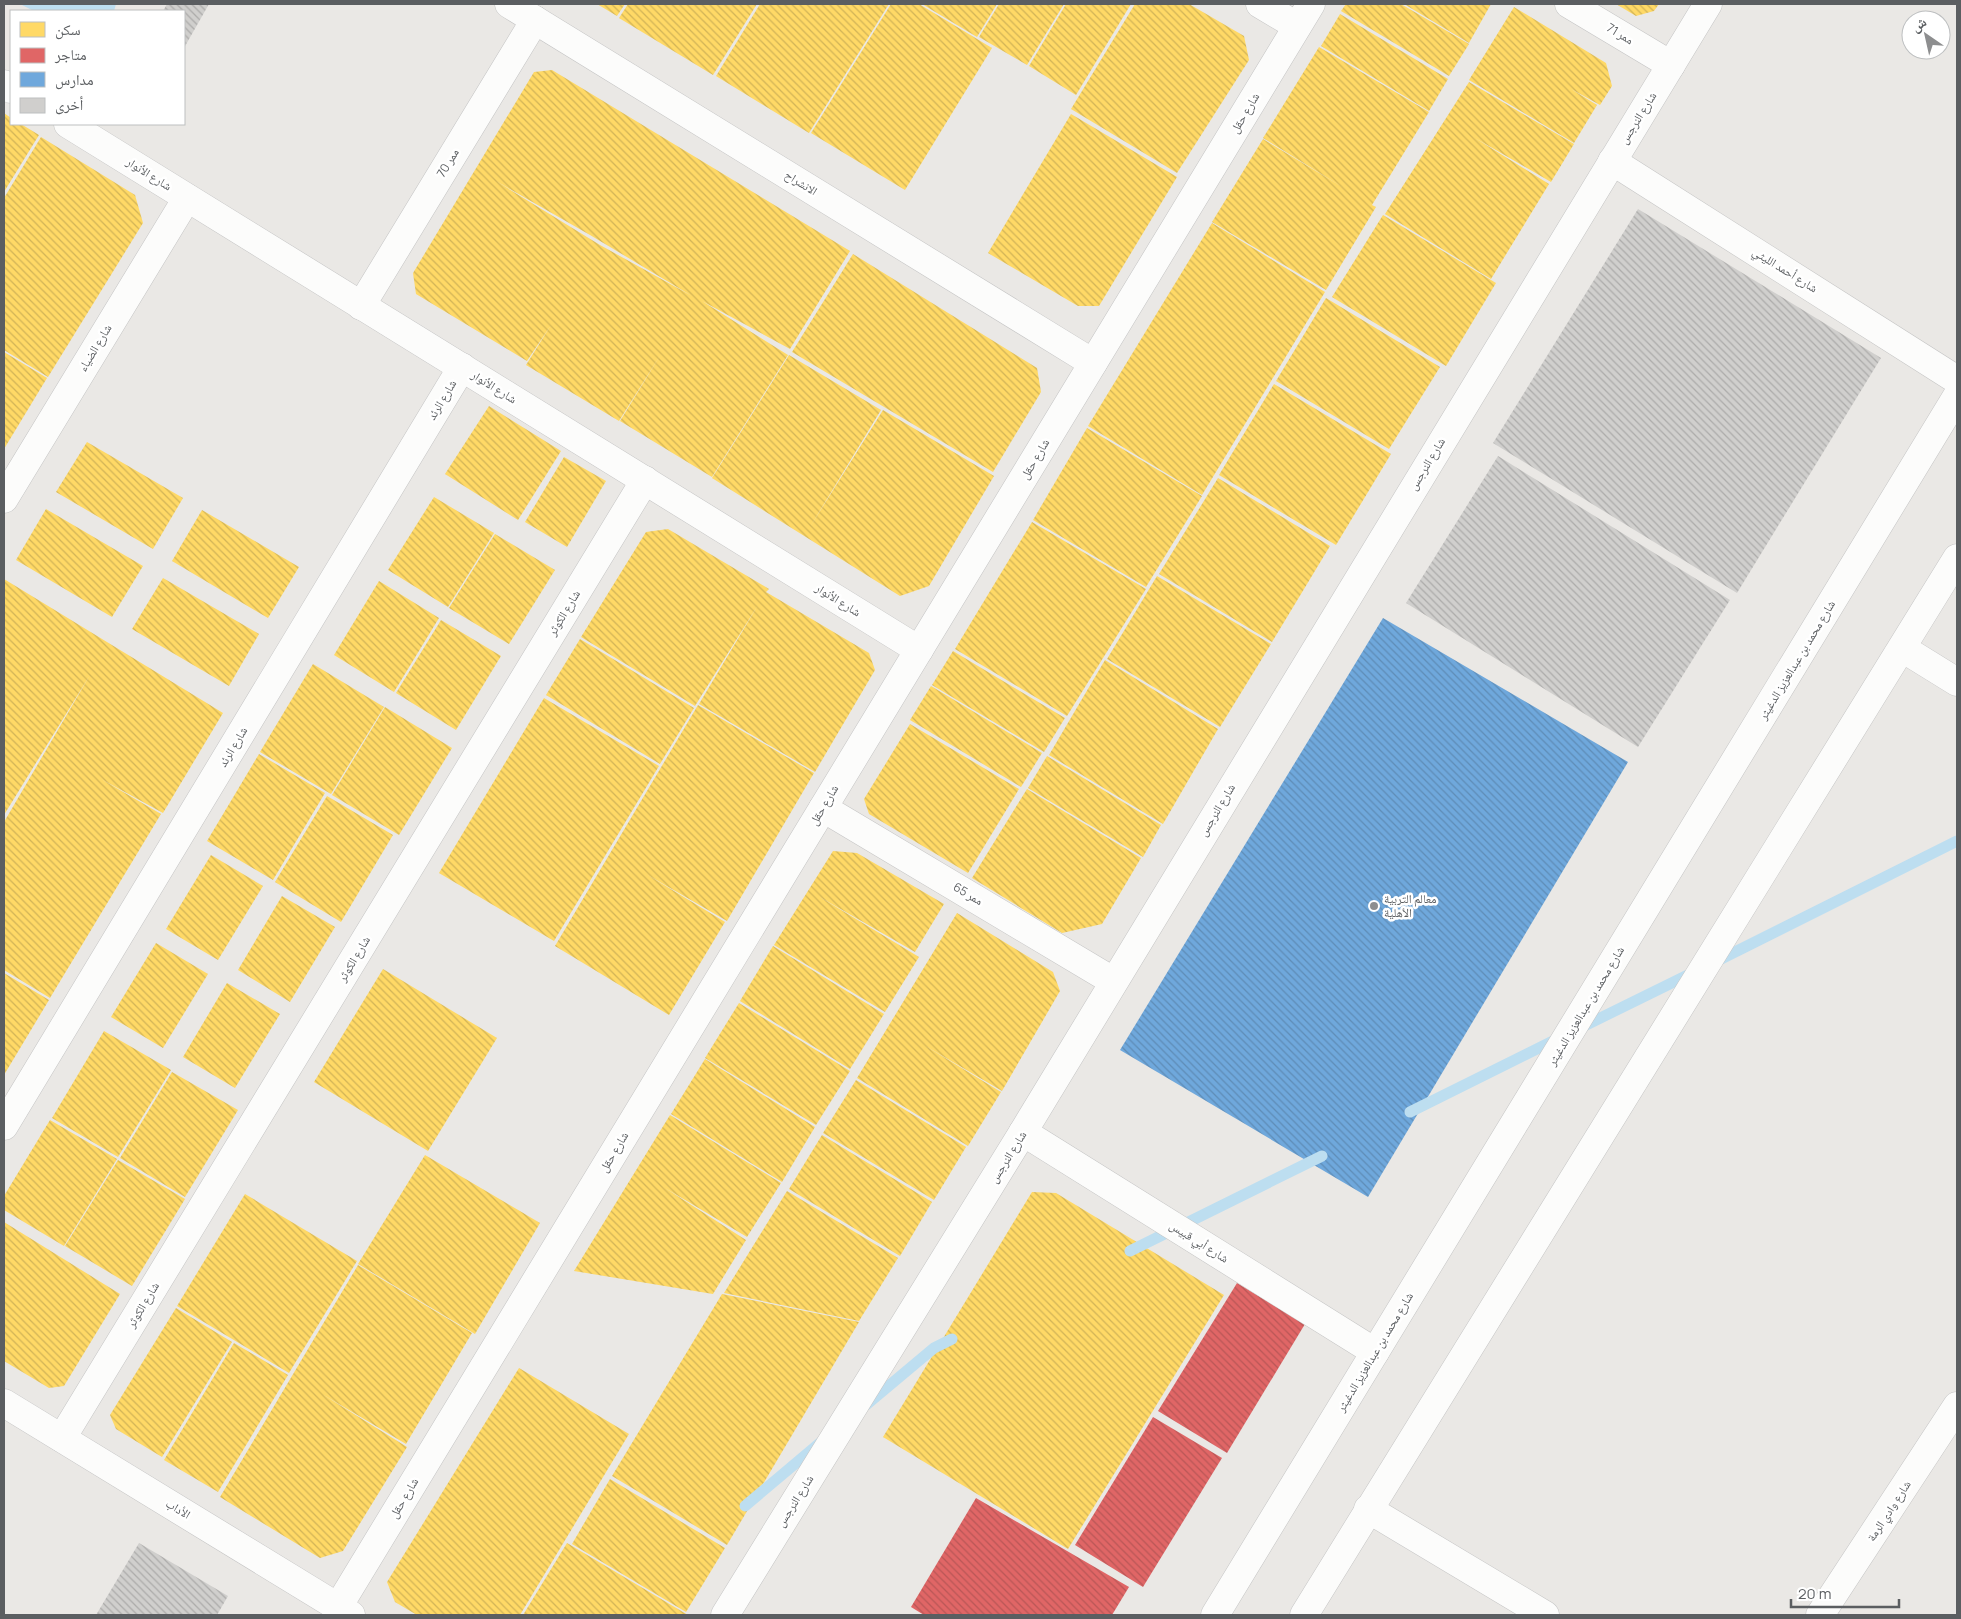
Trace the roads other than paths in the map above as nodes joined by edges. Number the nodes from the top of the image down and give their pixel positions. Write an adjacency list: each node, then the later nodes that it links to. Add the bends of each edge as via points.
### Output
1 (509, 4): 6 (street, الانشراح)
2 (1260, 4): 5 (street)
3 (1569, 4): 7 (street, ممر 71)
4 (1708, 4): 7 (street, شارع النرجس)
5 (1304, 15): 12 (street, شارع حقل)
6 (535, 20): 11 (street, ممر 70); 12 (street, الانشراح)
7 (1671, 65): 9 (street, شارع النرجس)
8 (70, 125): 10 (street, شارع الأنوار)
9 (1612, 160): 14 (street, شارع أحمد الليثي); 23 (street, شارع النرجس)
10 (187, 198): 11 (street, شارع الأنوار); 17 (street, شارع الضياء)
11 (361, 306): 13 (street, شارع الأنوار)
12 (1093, 363): 20 (street, شارع حقل)
13 (462, 367): 16 (street, شارع الأنوار); 24 (street, شارع الرئد)
14 (1957, 380)
15 (1957, 396): 26 (street, شارع محمد بن عبدالعزيز الدغيثر)
16 (645, 480): 20 (street, شارع الأنوار); 29 (street, شارع الكوثر)
17 (4, 499)
18 (1957, 558): 19 (street)
19 (1902, 648): 21 (street); 30 (street)
20 (920, 650): 22 (street, شارع حقل)
21 (1957, 682)
22 (823, 808): 23 (street, ممر 65); 31 (street, شارع حقل)
23 (1113, 981): 25 (street, شارع النرجس)
24 (4, 1126)
25 (1023, 1132): 26 (street, شارع أبي قبيس); 32 (street, شارع النرجس)
26 (1375, 1352): 33 (street, شارع محمد بن عبدالعزيز الدغيثر)
27 (4, 1403): 29 (street, الأداب)
28 (1957, 1406): 36 (street, شارع وادي الرمة)
29 (62, 1438): 31 (street, الأداب)
30 (1368, 1509): 34 (street); 35 (street)
31 (345, 1611)
32 (725, 1615)
33 (1215, 1615)
34 (1304, 1615)
35 (1545, 1615)
36 (1820, 1615)

